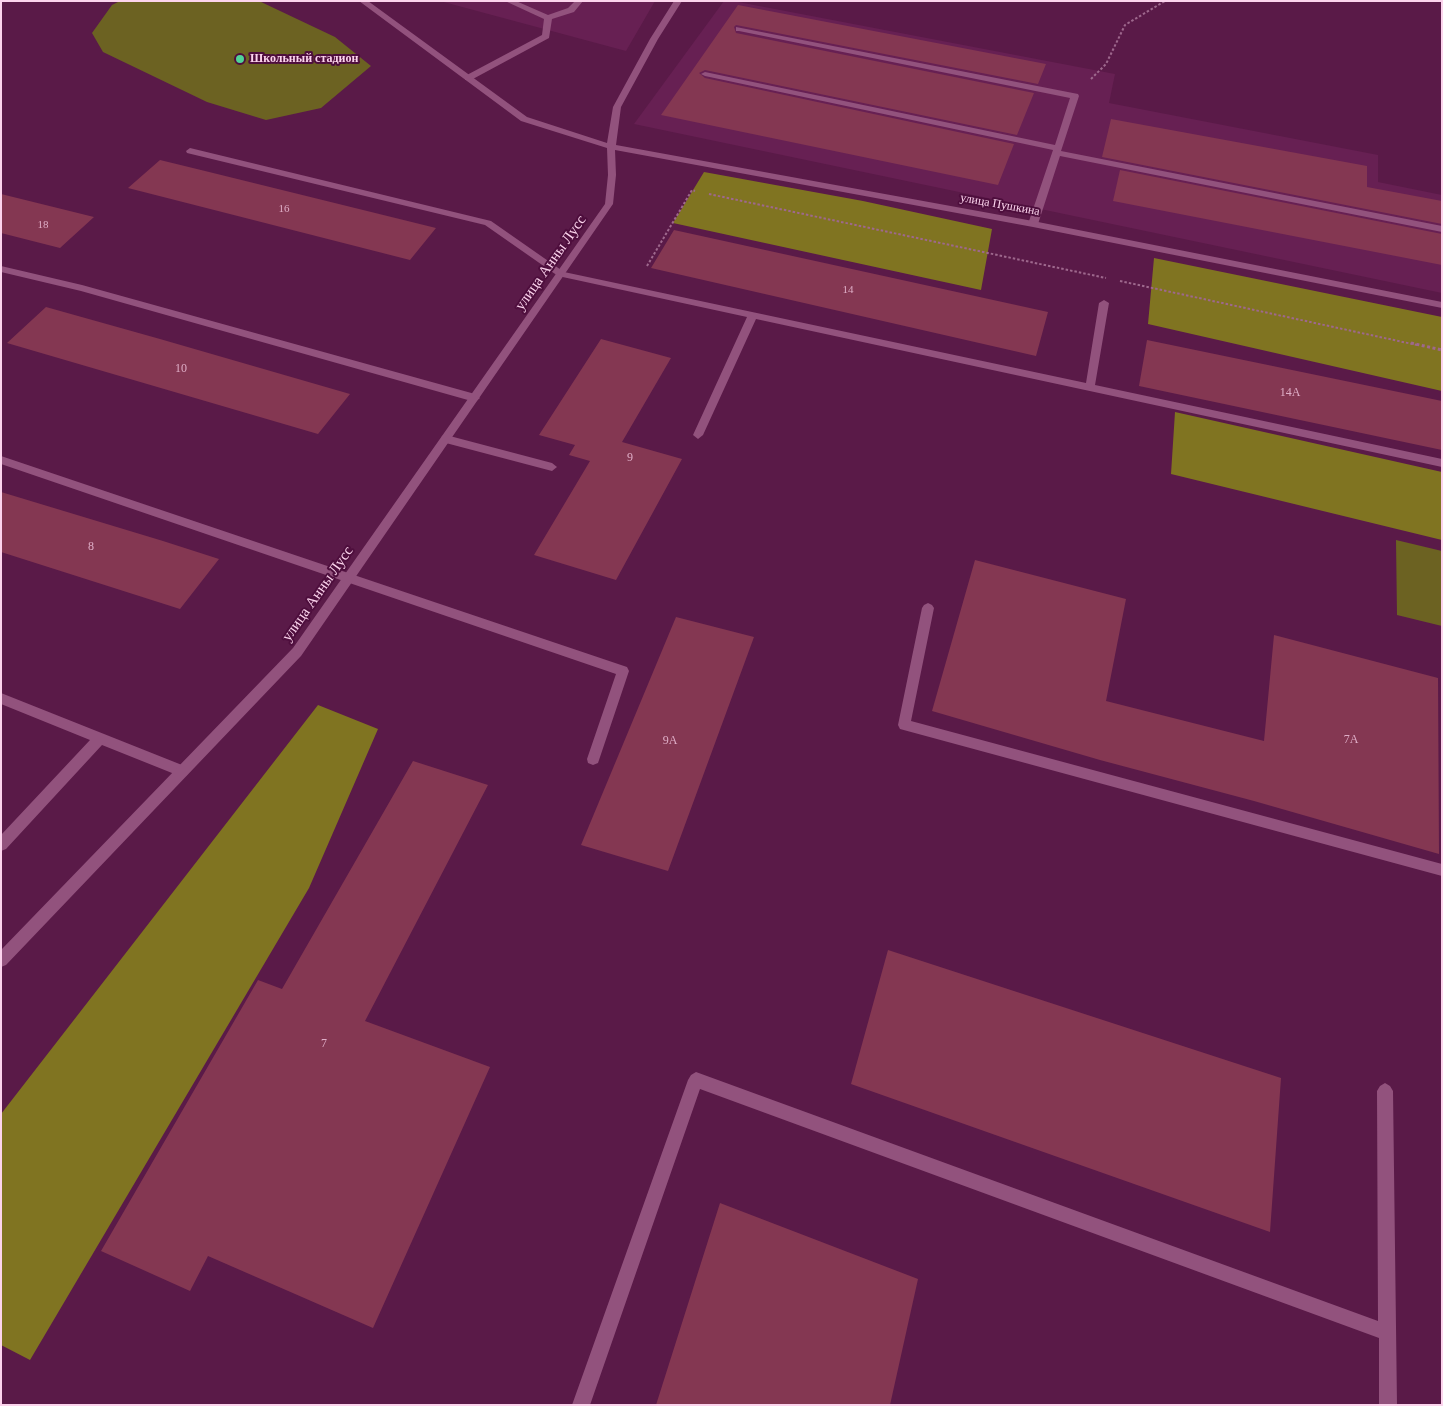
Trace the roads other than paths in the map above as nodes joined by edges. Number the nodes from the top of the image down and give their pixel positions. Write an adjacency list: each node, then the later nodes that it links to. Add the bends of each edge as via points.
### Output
1 (363, 1): 8 (street, улица Пушкина)
2 (509, 1): 5 (street)
3 (579, 1): 5 (street, via 571,10)
4 (678, 1): 9 (street, via 617,106)
5 (548, 18): 8 (street, via 546,36)
6 (739, 29): 10 (street, via 1075,96)
7 (705, 74): 10 (street)
8 (468, 78): 9 (street, улица Пушкина, via 524,119)
9 (611, 146): 12 (street, улица Пушкина); 15 (street, улица Анны Лусс, via 609,204)
10 (1058, 150): 12 (street); 13 (street)
11 (190, 151): 15 (street, via 488,223)
12 (1033, 224): 17 (street, улица Пушкина)
13 (1442, 230)
14 (1, 269): 20 (street, via 82,288)
15 (562, 274): 18 (street); 20 (street, улица Анны Лусс)
16 (1104, 303): 19 (street)
17 (1442, 304)
18 (752, 316): 19 (street); 21 (street)
19 (1090, 387): 24 (street)
20 (475, 398): 22 (street, улица Анны Лусс)
21 (698, 435)
22 (446, 439): 25 (street); 26 (street, улица Анны Лусс)
23 (1, 460): 26 (street)
24 (1442, 463)
25 (552, 467)
26 (348, 578): 30 (street, via 623,671); 31 (street, улица Анны Лусс, via 297,652)
27 (928, 608): 33 (street, via 904,725)
28 (1, 698): 29 (street)
29 (100, 738): 31 (street); 32 (street)
30 (593, 759)
31 (182, 771): 34 (street, улица Анны Лусс)
32 (1, 845)
33 (1442, 870)
34 (1, 960)
35 (1385, 1091): 36 (street)
36 (1387, 1333): 37 (street, via 696,1080); 38 (street)
37 (581, 1405)
38 (1388, 1405)

